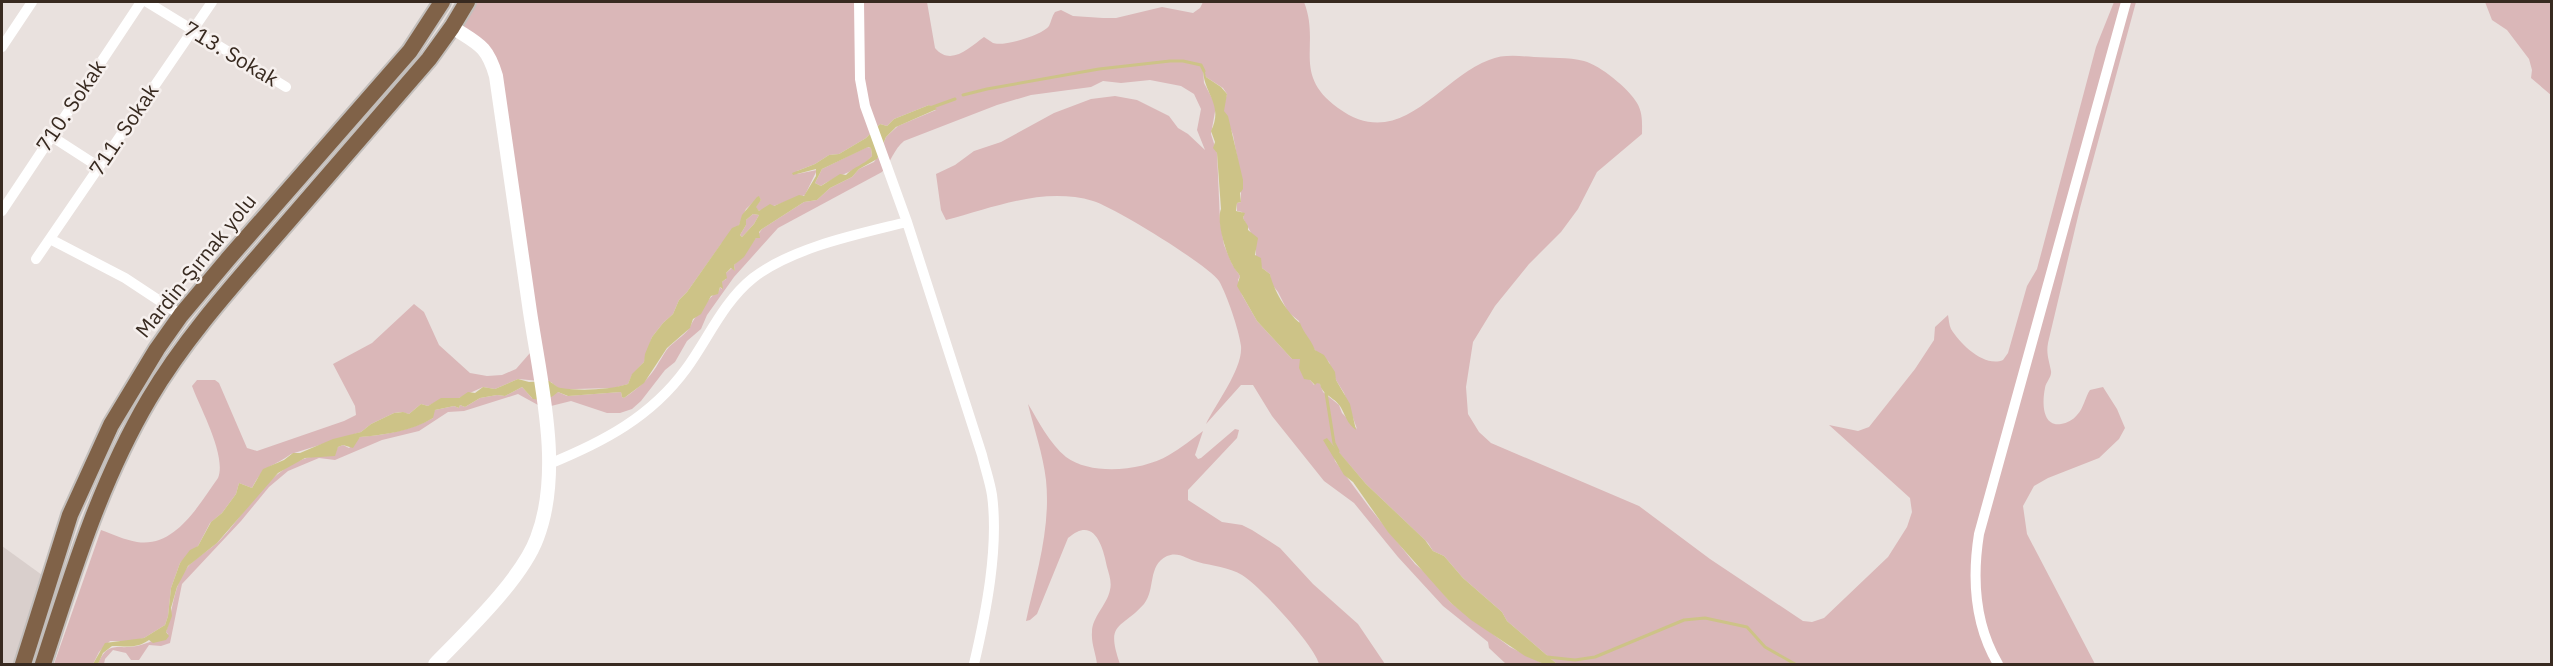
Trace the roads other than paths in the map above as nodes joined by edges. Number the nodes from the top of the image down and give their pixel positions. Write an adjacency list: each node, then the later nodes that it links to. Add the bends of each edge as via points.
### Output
1 (32, 2): 11 (street)
2 (141, 2): 13 (street, 710. Sokak)
3 (147, 2): 10 (street, 713. Sokak)
4 (212, 2): 10 (street, 711. Sokak)
5 (442, 2): 19 (highway, Mardin-Şırnak yolu, via 410,51)
6 (467, 2): 9 (highway)
7 (859, 2): 16 (street, via 860,80 869,119)
8 (2126, 2): 25 (street, via 1979,534 1975,566 1977,601)
9 (452, 27): 20 (street, via 486,50 496,76); 22 (highway, via 429,59 243,273 150,398 89,525)
10 (192, 31): 12 (street, 713. Sokak); 14 (street, 711. Sokak)
11 (2, 47)
12 (286, 87)
13 (51, 136): 14 (street); 15 (street, 710. Sokak)
14 (99, 167): 17 (street, 711. Sokak)
15 (2, 211)
16 (907, 222): 20 (street, via 828,243 756,276 732,299 685,370 648,411 609,437); 24 (street, via 992,494 989,582)
17 (50, 240): 18 (street, 711. Sokak); 19 (street, via 125,278)
18 (36, 259)
19 (181, 315): 21 (highway, Mardin-Şırnak yolu, via 132,388 90,469 70,515)
20 (549, 457): 23 (street, via 542,521 528,557)
21 (23, 664)
22 (43, 664)
23 (435, 664)
24 (974, 664)
25 (1998, 664)

